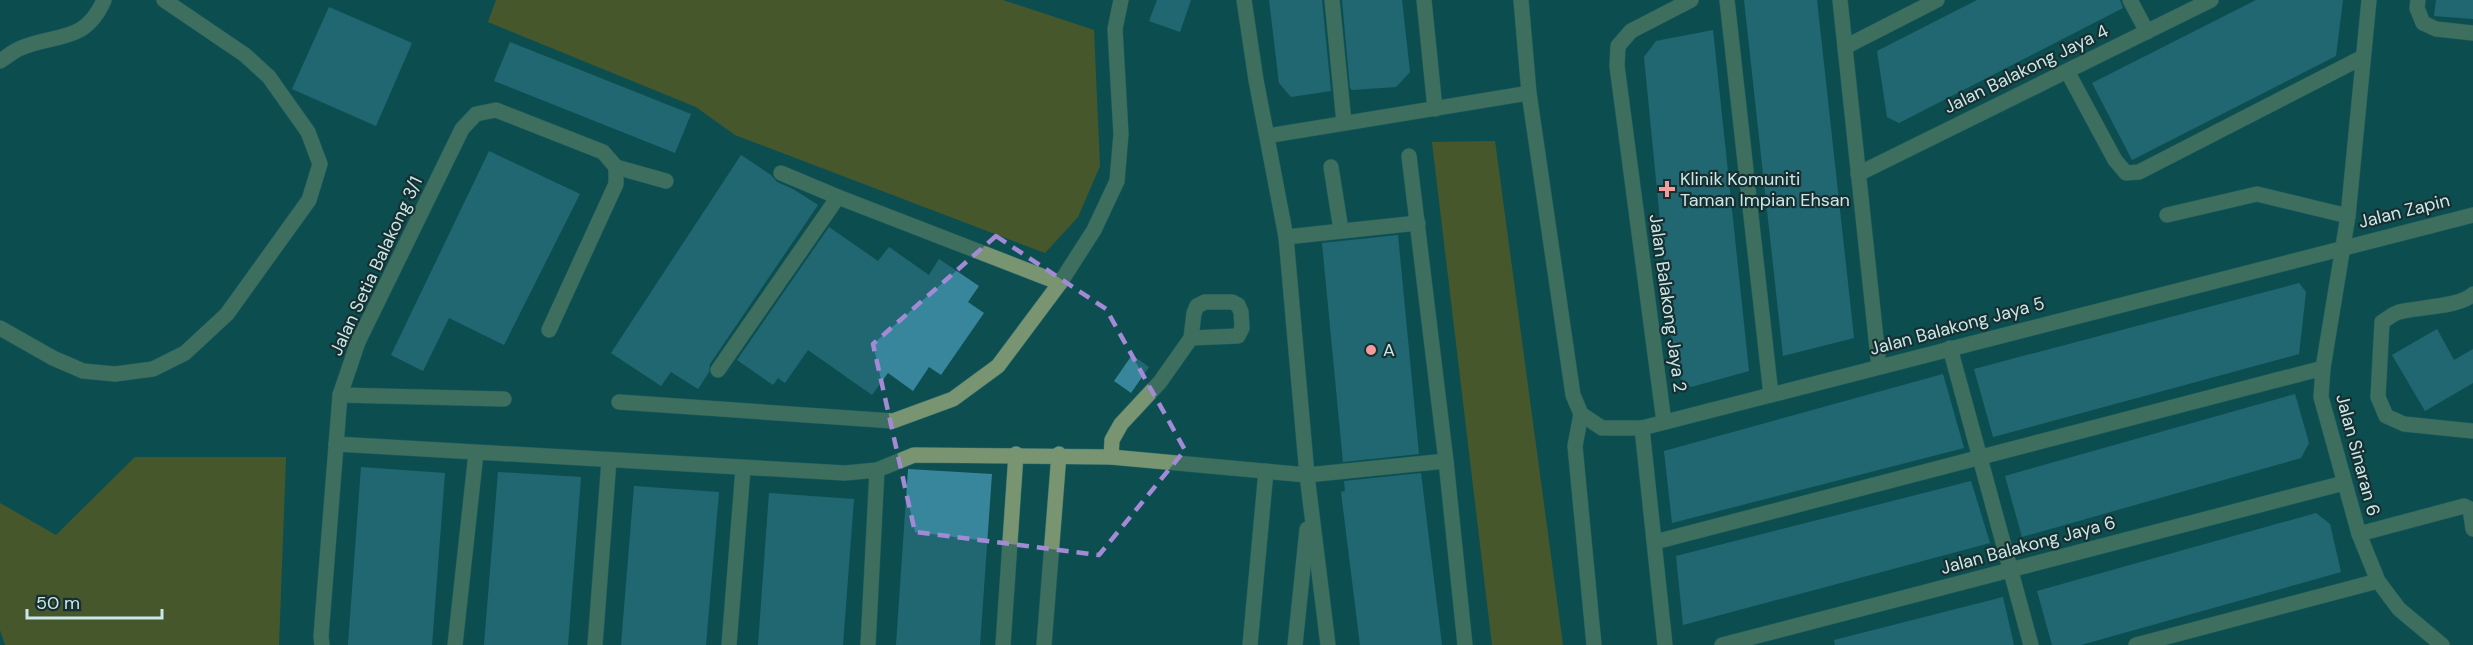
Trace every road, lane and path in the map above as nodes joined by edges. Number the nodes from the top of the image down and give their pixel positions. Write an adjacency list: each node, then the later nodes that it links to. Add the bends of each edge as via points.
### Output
1 (104, 0): 20 (street, via 99,12 81,30 21,48)
2 (164, 0): 42 (street, via 245,55 269,77 308,132 320,164 309,200 227,314 185,353 153,369 115,374 83,371)
3 (1121, 0): 40 (street, via 1115,29 1121,134 1117,181 1094,230)
4 (1244, 0): 25 (street)
5 (1332, 0): 24 (street)
6 (1424, 0): 23 (street)
7 (1521, 0): 22 (street)
8 (1691, 0): 54 (street, Jalan Balakong Jaya 2, via 1631,31 1618,46 1617,66)
9 (1727, 0): 50 (street)
10 (1840, 0): 18 (street)
11 (1937, 0): 18 (street)
12 (2130, 0): 16 (street)
13 (2211, 0): 16 (street, Jalan Balakong Jaya 4)
14 (2369, 0): 19 (street, Jalan Sinaran 6)
15 (2417, 4): 17 (street, via 2423,23 2436,29)
16 (2147, 32): 21 (street, Jalan Balakong Jaya 4)
17 (2473, 33)
18 (1845, 47): 30 (street)
19 (2363, 57): 21 (street, via 2139,172 2126,172 2115,160); 35 (street, Jalan Sinaran 6)
20 (0, 61)
21 (2067, 71): 30 (street, Jalan Balakong Jaya 4)
22 (1529, 93): 23 (street); 53 (street, via 1573,395)
23 (1435, 109): 24 (street)
24 (1344, 123): 25 (street)
25 (1267, 136): 38 (street)
26 (1409, 156): 36 (street)
27 (616, 167): 31 (street); 43 (street, via 616,184); 49 (street, Jalan Setia Balakong 3/1, via 603,152 496,110 477,114 462,129 358,342)
28 (1331, 167): 37 (street)
29 (781, 173): 32 (street)
30 (1858, 174): 46 (street)
31 (666, 181)
32 (838, 197): 40 (street); 48 (street)
33 (2473, 214): 39 (street, Jalan Zapin)
34 (2167, 215): 35 (street, via 2257,194)
35 (2348, 216): 39 (street, Jalan Sinaran 6)
36 (1418, 223): 37 (street); 64 (street)
37 (1341, 231): 38 (street)
38 (1286, 237): 68 (street)
39 (2344, 246): 45 (street, Jalan Balakong Jaya 5); 47 (street, Jalan Sinaran 6)
40 (1060, 283): 52 (street, via 998,366 953,399 893,421)
41 (2473, 294): 56 (street, via 2447,304 2397,313 2382,322 2378,397 2386,416 2404,424)
42 (0, 328)
43 (549, 330)
44 (1191, 338): 61 (street, via 1160,382 1121,424 1112,440)
45 (1950, 348): 46 (street, Jalan Balakong Jaya 5); 62 (street)
46 (1879, 366): 50 (street, Jalan Balakong Jaya 5)
47 (2323, 368): 62 (street); 69 (street, Jalan Sinaran 6, via 2321,397)
48 (718, 370)
49 (340, 395): 51 (street); 57 (street, Jalan Setia Balakong 3/1)
50 (1771, 395): 54 (street, Jalan Balakong Jaya 5)
51 (504, 399)
52 (618, 402)
53 (1581, 414): 55 (street, Jalan Balakong Jaya 5, via 1602,428); 87 (street, via 1575,446)
54 (1664, 422): 55 (street, Jalan Balakong Jaya 5)
55 (1642, 428): 73 (street)
56 (2473, 431)
57 (336, 444): 58 (street); 76 (street, Jalan Setia Balakong 3/1)
58 (476, 453): 63 (street); 77 (street)
59 (1016, 454): 60 (street); 66 (street, via 914,454); 81 (street)
60 (1059, 454): 61 (street); 82 (street)
61 (1111, 457): 67 (street)
62 (1979, 457): 73 (street); 74 (street)
63 (609, 460): 65 (street); 78 (street)
64 (1446, 461): 68 (street); 86 (street)
65 (743, 469): 66 (street, via 846,473); 79 (street)
66 (877, 470): 80 (street)
67 (1266, 471): 68 (street); 83 (street)
68 (1307, 475): 70 (street)
69 (2344, 483): 72 (street, Jalan Sinaran 6); 74 (street, Jalan Balakong Jaya 6)
70 (1310, 501): 84 (street); 85 (street)
71 (2473, 529): 72 (street, via 2470,509 2464,506)
72 (2359, 534): 75 (street, Jalan Sinaran 6)
73 (1655, 542): 88 (street)
74 (2010, 570): 89 (street, Jalan Balakong Jaya 6); 90 (street)
75 (2378, 581): 91 (street); 92 (street, Jalan Sinaran 6, via 2399,609)
76 (322, 645)
77 (455, 645)
78 (595, 645)
79 (729, 645)
80 (868, 645)
81 (1003, 645)
82 (1044, 645)
83 (1250, 645)
84 (1295, 645)
85 (1328, 645)
86 (1465, 645)
87 (1593, 645)
88 (1665, 645)
89 (1722, 645)
90 (2031, 645)
91 (2136, 645)
92 (2442, 645)

